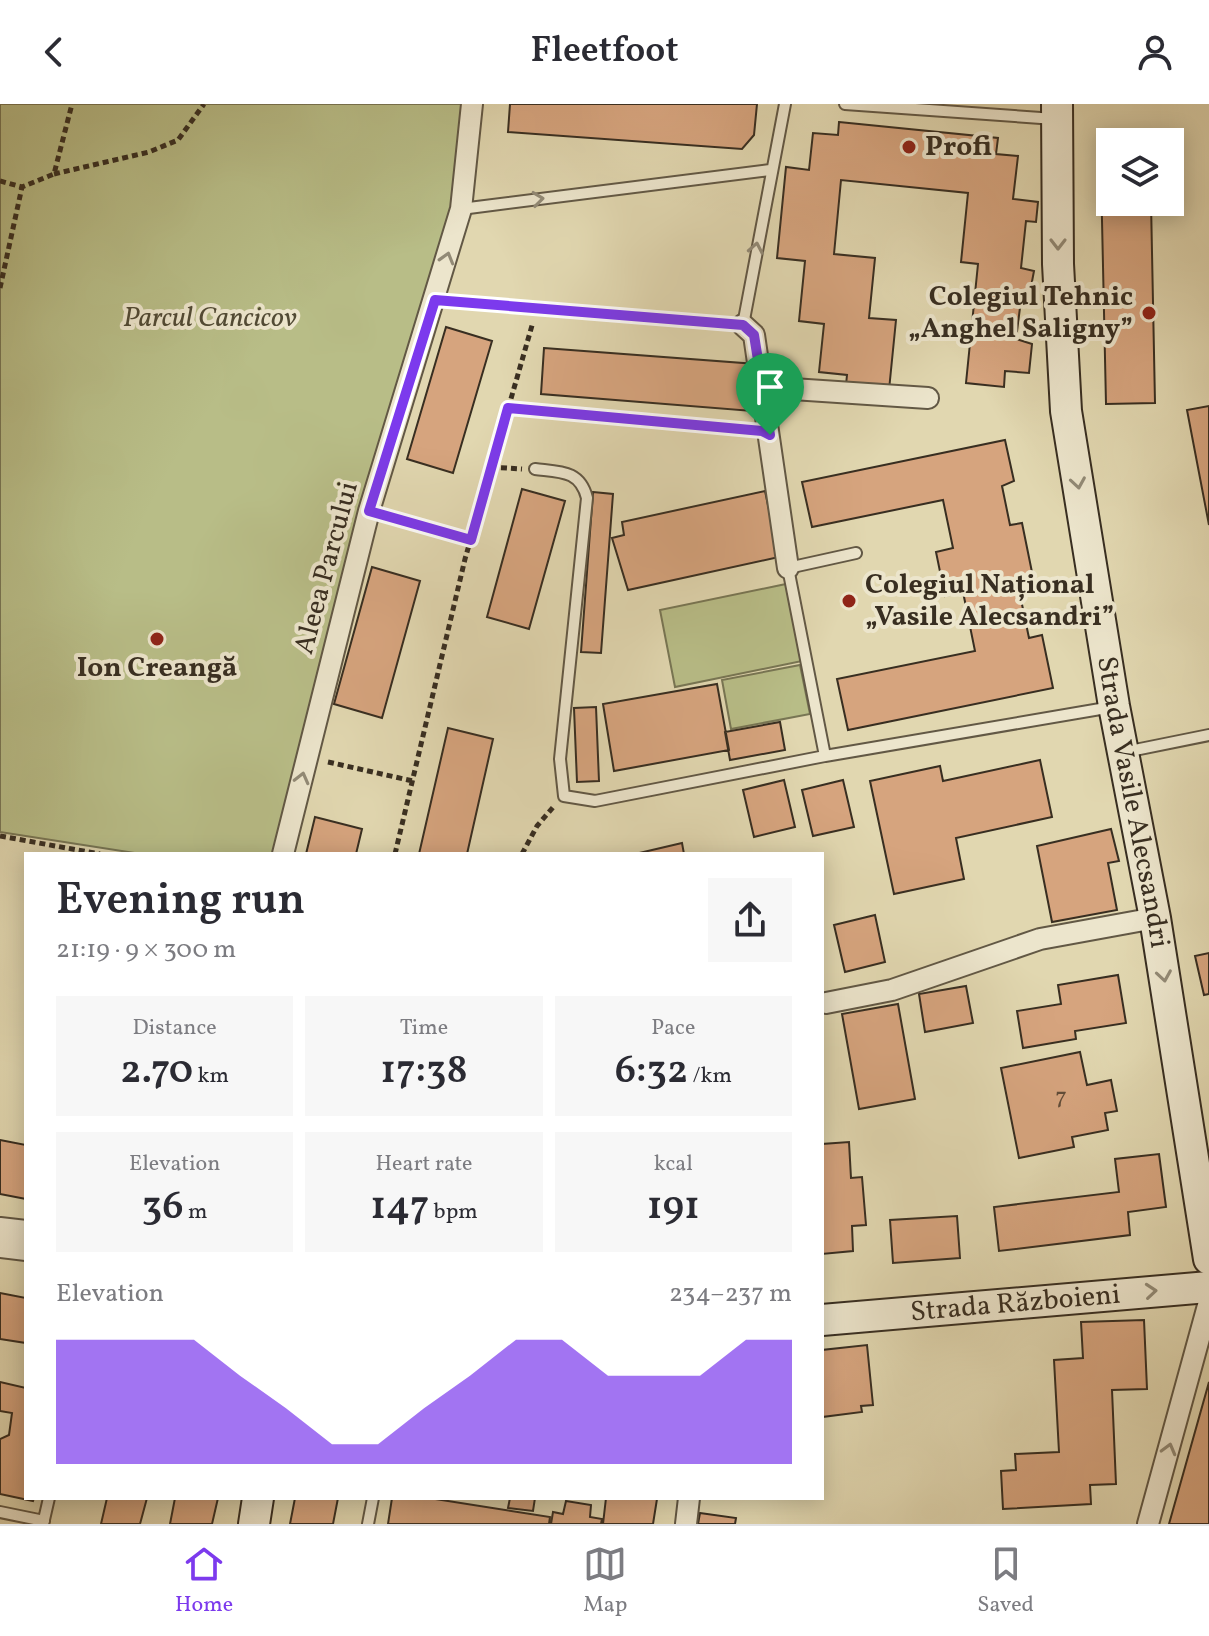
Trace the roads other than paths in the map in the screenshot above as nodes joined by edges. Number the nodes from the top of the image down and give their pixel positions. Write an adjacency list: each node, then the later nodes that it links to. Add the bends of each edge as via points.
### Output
1 (472, 104): 6 (street, Aleea Parcului)
2 (785, 104): 5 (lane)
3 (845, 104): 4 (lane)
4 (1057, 111): 14 (street, Strada Vasile Alecsandri, one-way to 14, via 1066,411)
5 (770, 170): 6 (lane, one-way to 5); 8 (lane, one-way to 5)
6 (461, 209): 7 (street, Aleea Parcului, one-way to 6)
7 (435, 300): 8 (lane); 18 (street, Aleea Parcului, one-way to 7, via 369,511)
8 (743, 325): 9 (street, via 754,335)
9 (762, 387): 10 (street); 13 (street)
10 (928, 398)
11 (535, 469): 17 (lane, via 579,478 587,498 560,759 564,796 595,801)
12 (856, 553): 13 (lane)
13 (788, 568): 17 (lane)
14 (1114, 706): 16 (street, Strada Vasile Alecsandri); 17 (lane)
15 (1209, 735): 16 (lane)
16 (1123, 752): 19 (street, Strada Vasile Alecsandri)
17 (825, 756)
18 (283, 852)
19 (1155, 918): 20 (street, via 1040,939 892,990); 25 (street, Strada Vasile Alecsandri, one-way to 25)
20 (826, 1003)
21 (0, 1228): 22 (street)
22 (24, 1231)
23 (0, 1247): 24 (street)
24 (24, 1250)
25 (1209, 1259)
26 (1209, 1287): 28 (street, Strada Războieni, one-way to 26)
27 (1209, 1302): 38 (street, one-way to 27)
28 (824, 1320)
29 (49, 1500): 34 (lane)
30 (258, 1500): 35 (street)
31 (373, 1500): 36 (lane)
32 (689, 1500): 37 (street)
33 (0, 1512): 34 (lane)
34 (43, 1523)
35 (254, 1524)
36 (368, 1524)
37 (686, 1524)
38 (1148, 1524)

